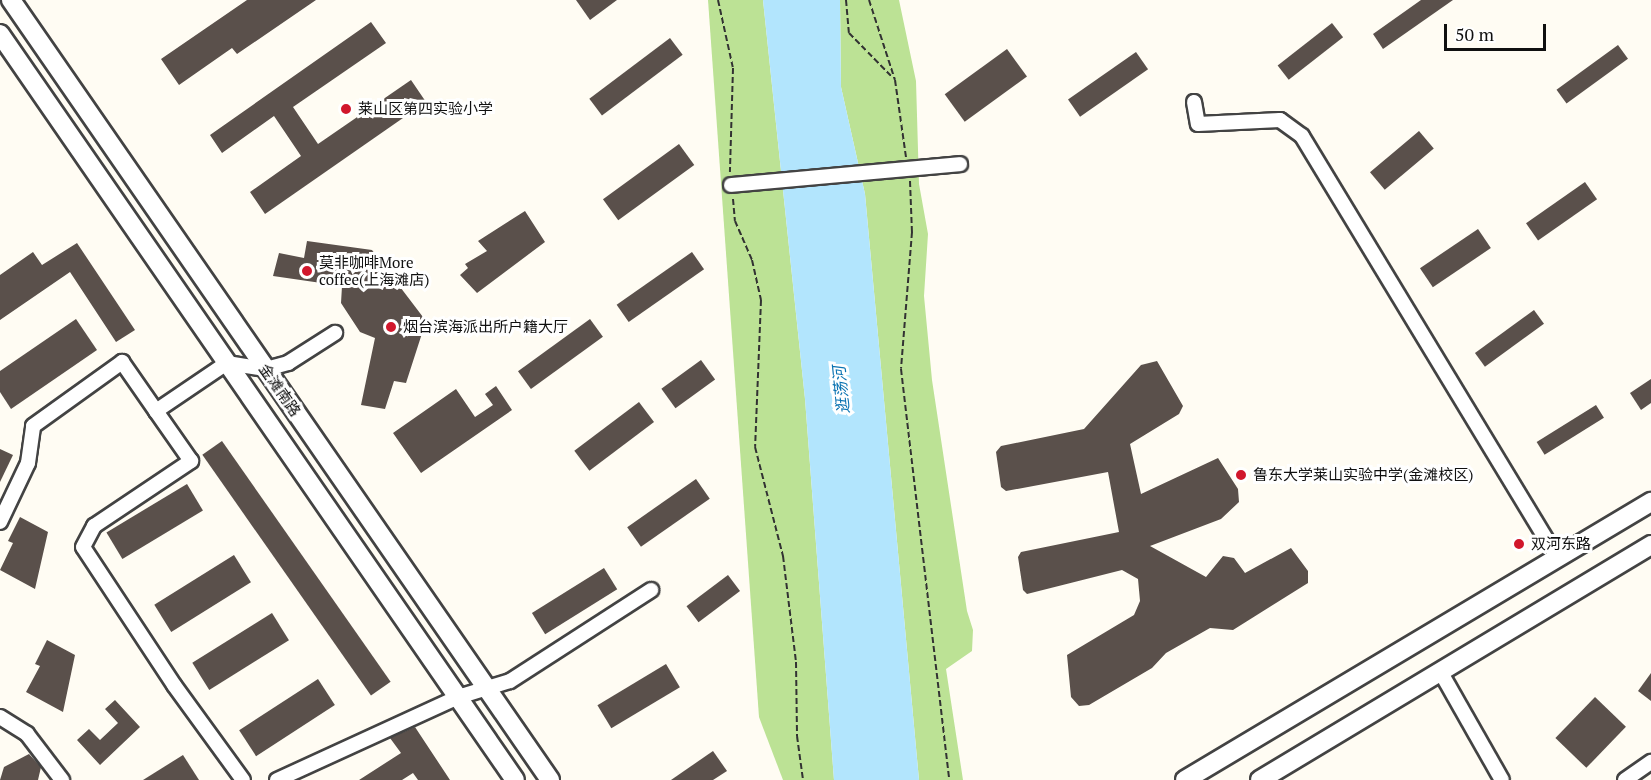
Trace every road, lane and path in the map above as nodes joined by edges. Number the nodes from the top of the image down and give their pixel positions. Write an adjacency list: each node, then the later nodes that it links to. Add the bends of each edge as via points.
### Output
1 (11, 0): 14 (street, 金滩南路)
2 (718, 0): 11 (path, via 733,68)
3 (846, 0): 6 (path, via 849,33)
4 (869, 0): 6 (path)
5 (3, 46): 13 (street, 金滩南路)
6 (895, 80): 9 (path)
7 (1194, 102): 19 (street, via 1198,124 1280,120 1302,136)
8 (960, 164): 11 (street)
9 (908, 169)
10 (909, 180): 32 (path, via 912,232 901,369)
11 (731, 185): 31 (path, via 735,221 752,260 761,300 755,447 783,556 796,662 797,736)
12 (335, 333): 14 (street, via 288,363)
13 (227, 363): 14 (street); 15 (street); 23 (street, 金滩南路)
14 (266, 369): 22 (street, 金滩南路)
15 (156, 411): 17 (street, via 122,362 33,426 28,463); 27 (street, via 191,461 94,526 85,537 85,555)
16 (1651, 502): 19 (street)
17 (0, 522)
18 (1651, 545): 21 (street)
19 (1558, 558): 33 (street)
20 (651, 590): 22 (street, via 510,681)
21 (1440, 671): 34 (street); 35 (street)
22 (486, 687): 23 (street); 30 (street, 金滩南路)
23 (458, 697): 28 (street); 29 (street, 金滩南路)
24 (0, 717): 26 (street, via 27,734)
25 (1651, 762): 36 (street)
26 (62, 780)
27 (243, 780)
28 (277, 780)
29 (515, 780)
30 (550, 780)
31 (803, 780)
32 (949, 780)
33 (1185, 780)
34 (1260, 780)
35 (1502, 780)
36 (1624, 780)

